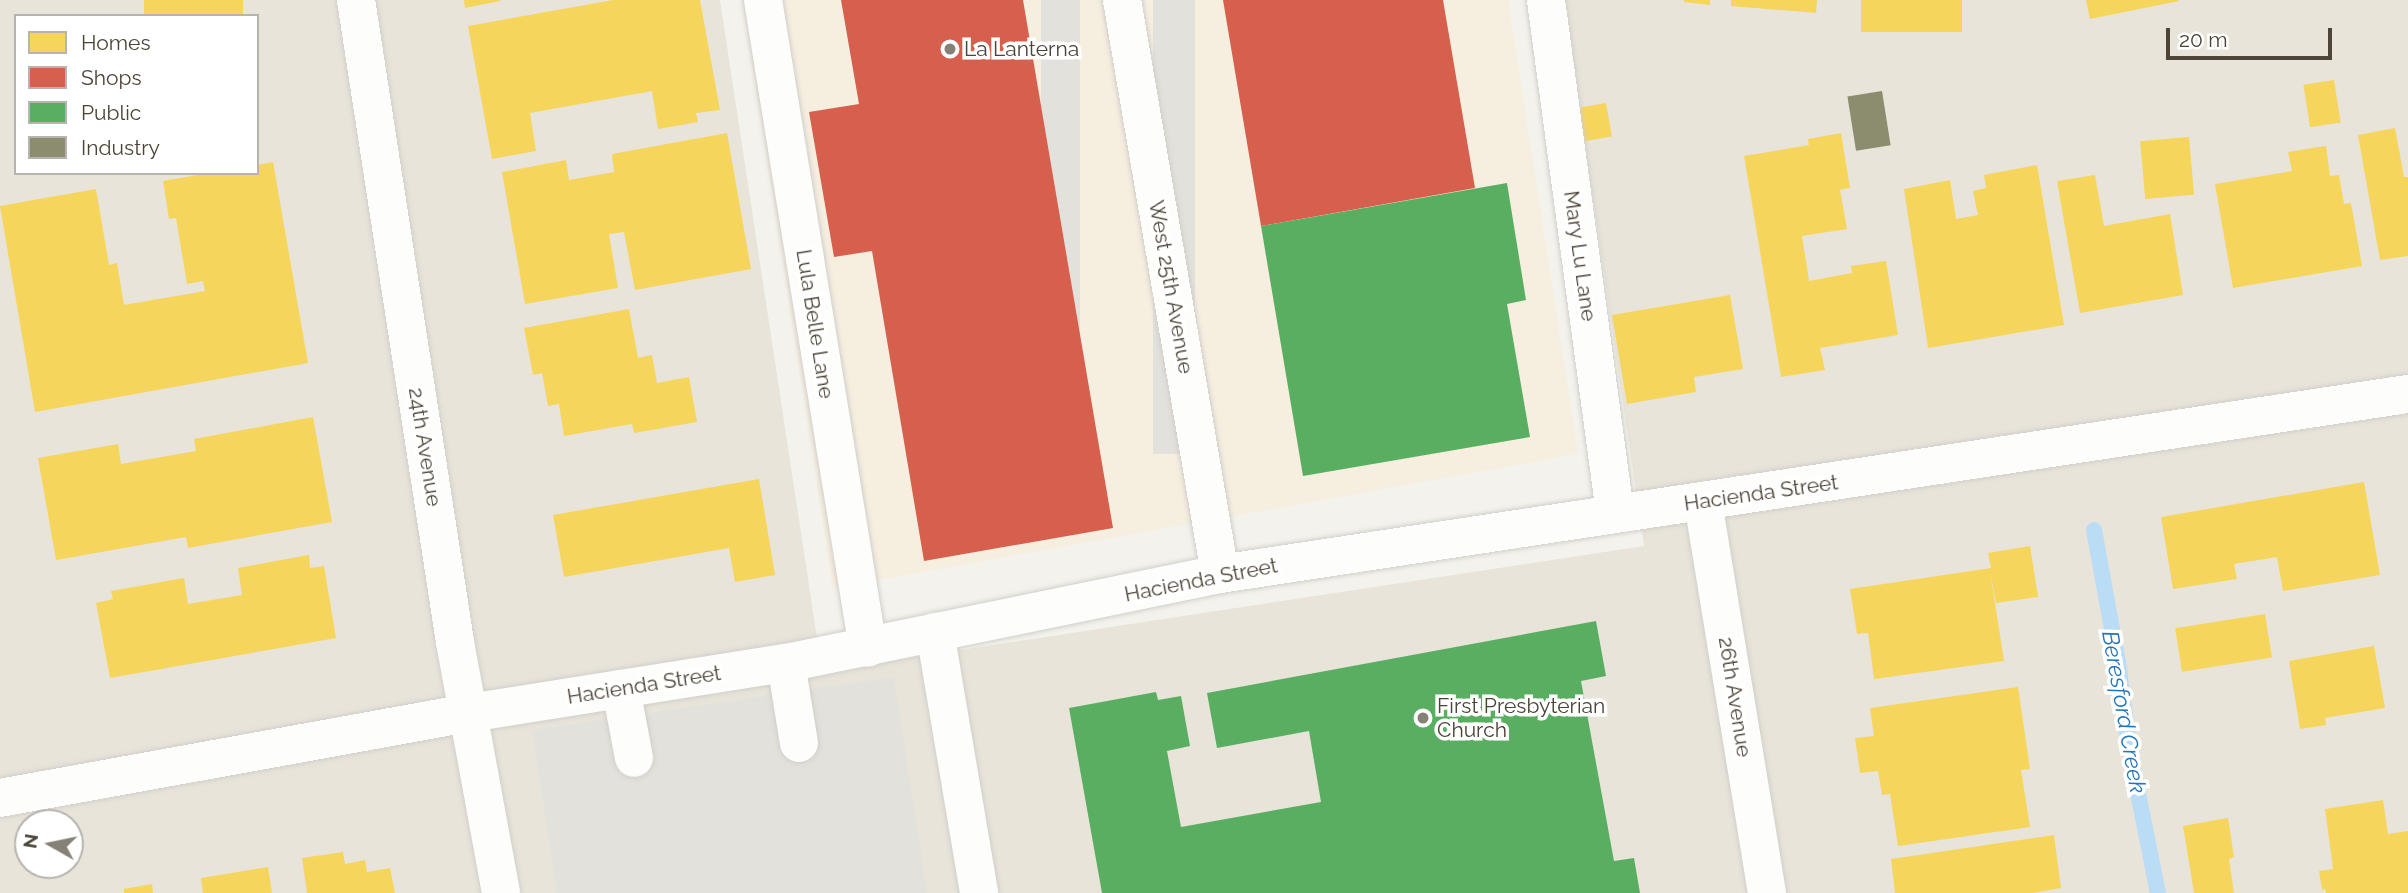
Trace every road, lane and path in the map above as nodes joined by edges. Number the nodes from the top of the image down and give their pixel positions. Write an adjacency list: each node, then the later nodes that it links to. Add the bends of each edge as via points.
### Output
1 (356, 0): 13 (street, 24th Avenue)
2 (763, 0): 10 (street, Lula Belle Lane)
3 (1122, 0): 8 (street, West 25th Avenue)
4 (1546, 0): 7 (street, Mary Lu Lane)
5 (2408, 394): 6 (street, Hacienda Street)
6 (1703, 502): 7 (street, Hacienda Street); 19 (street, 26th Avenue)
7 (1615, 513): 8 (street, Hacienda Street)
8 (1220, 574): 9 (street, Hacienda Street)
9 (935, 632): 10 (street, Hacienda Street); 18 (street)
10 (868, 648): 11 (street, Hacienda Street)
11 (786, 663): 12 (street, Hacienda Street); 14 (street)
12 (621, 689): 13 (street, Hacienda Street); 15 (street)
13 (469, 713): 16 (street, Hacienda Street); 17 (street, 24th Avenue)
14 (799, 743)
15 (634, 758)
16 (0, 798)
17 (501, 893)
18 (979, 893)
19 (1767, 893)

